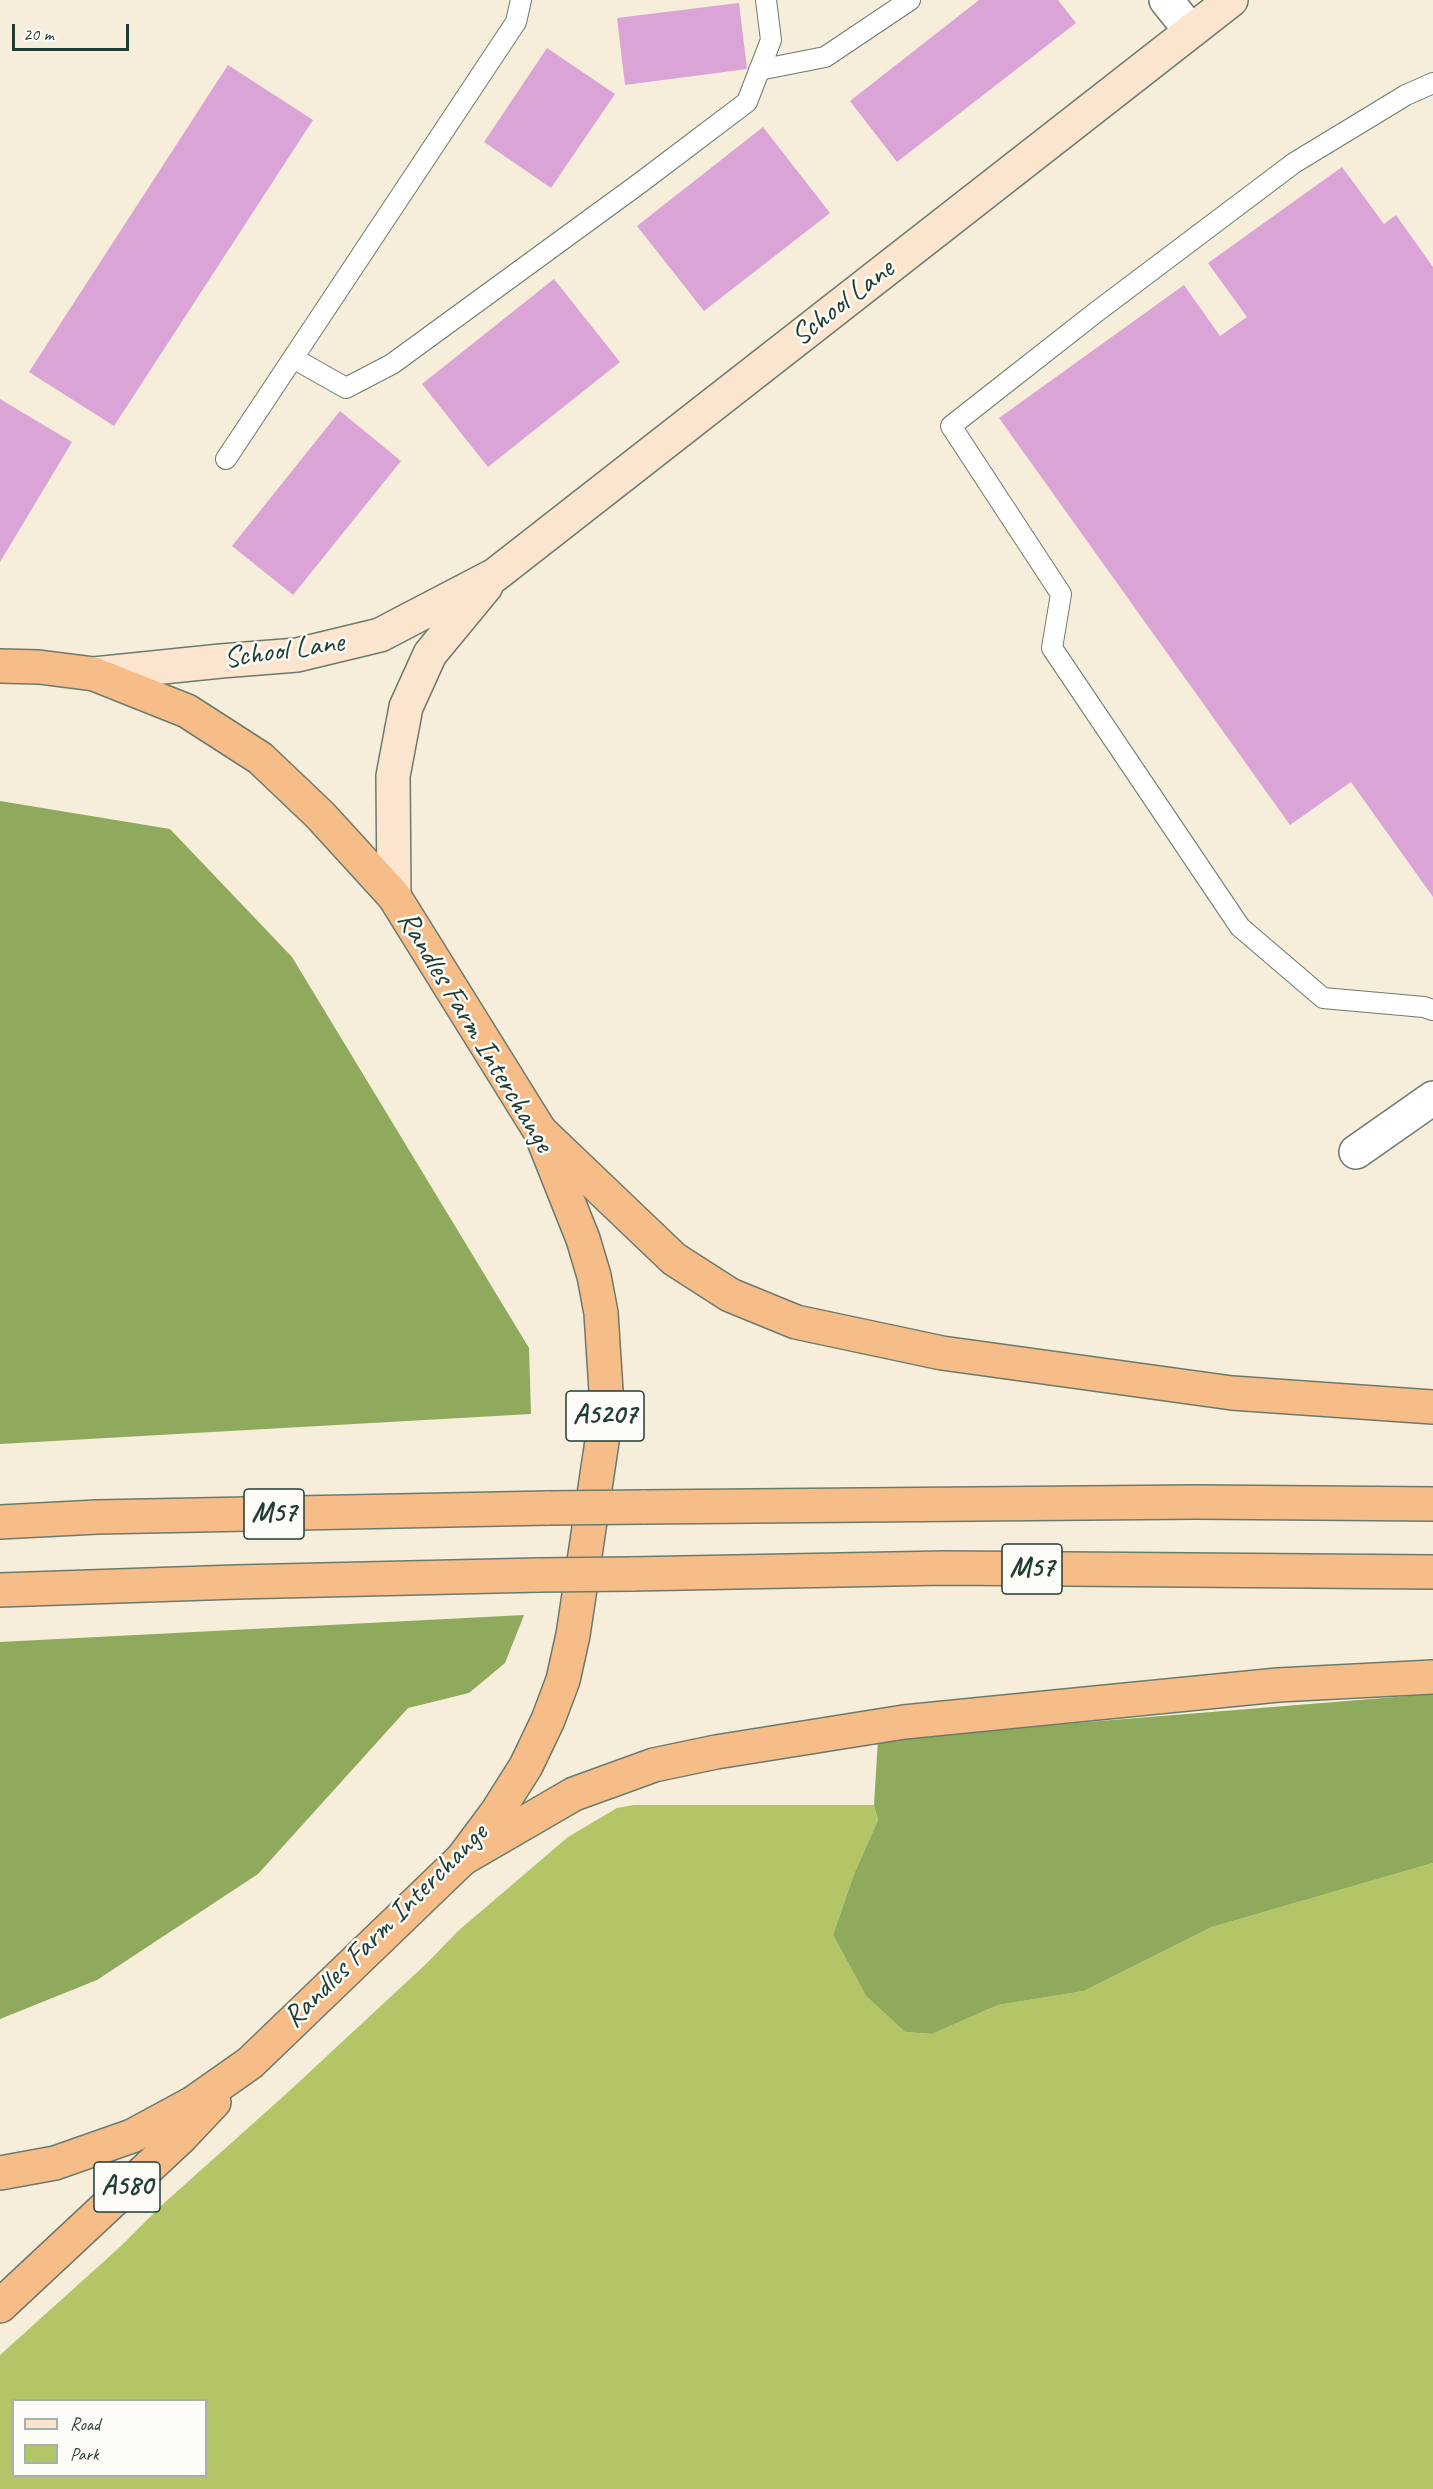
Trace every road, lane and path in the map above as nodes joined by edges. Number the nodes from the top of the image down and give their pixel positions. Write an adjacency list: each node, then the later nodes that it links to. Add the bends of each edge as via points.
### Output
1 (521, 0): 9 (lane, via 516,22)
2 (766, 0): 7 (lane, via 771,40)
3 (910, 0): 7 (lane, via 825,57)
4 (1166, 0): 6 (street)
5 (1230, 0): 6 (main road, School Lane)
6 (1190, 30): 11 (main road, School Lane)
7 (759, 70): 9 (lane, via 747,102 392,364 346,388)
8 (1433, 83): 15 (lane, via 1406,95 1294,163 951,426 1061,594 1052,648 1240,927 1323,998)
9 (293, 357): 10 (lane)
10 (226, 459)
11 (495, 575): 13 (main road, School Lane, via 380,635 328,648 297,655); 14 (main road, School Lane, via 430,654 406,706 393,776)
12 (0, 666): 13 (highway, Randles Farm Interchange / A5207)
13 (94, 675): 14 (highway, Randles Farm Interchange / A5207, via 187,711 260,759 320,815)
14 (394, 896): 17 (highway, Randles Farm Interchange / A5207)
15 (1433, 1011)
16 (1429, 1109): 18 (street)
17 (540, 1131): 19 (highway, via 674,1259 730,1295 796,1322 942,1353 1232,1393); 25 (highway, Randles Farm Interchange / A5207, via 594,1276 605,1352 604,1428 563,1680 526,1766)
18 (1356, 1152)
19 (1433, 1407)
20 (1433, 1504): 21 (highway, M57, bridge, via 1197,1502 549,1508)
21 (0, 1522)
22 (1433, 1572): 23 (highway, M57, bridge, via 945,1569 539,1575)
23 (0, 1590)
24 (1433, 1677): 25 (highway, via 1278,1685 904,1722 716,1752 654,1765 574,1794)
25 (462, 1859): 26 (highway, Randles Farm Interchange / A5207)
26 (250, 2063): 27 (highway, Randles Farm Interchange / A5207, via 193,2103 132,2136 55,2163); 28 (highway, A580, via 181,2137)
27 (0, 2173)
28 (0, 2306)

